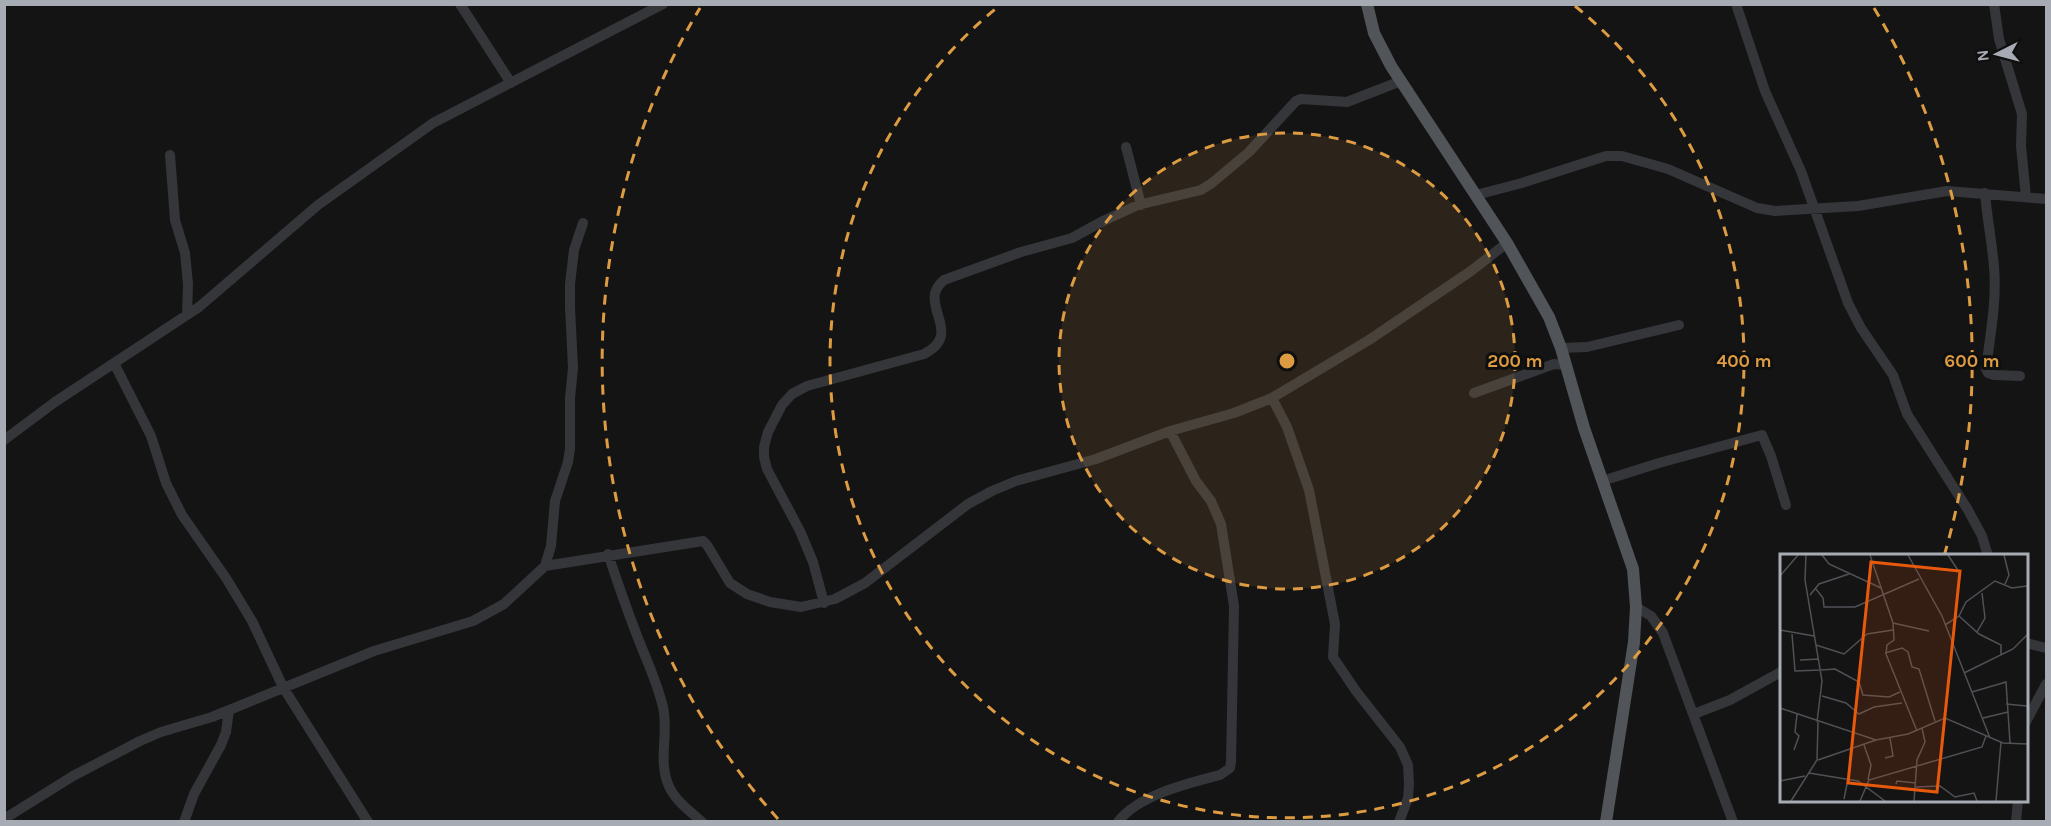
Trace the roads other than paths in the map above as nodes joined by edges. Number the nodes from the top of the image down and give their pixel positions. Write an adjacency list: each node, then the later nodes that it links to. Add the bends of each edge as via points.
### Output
1 (460, 4): 7 (street)
2 (663, 4): 7 (street)
3 (1366, 4): 6 (main road, via 1374,33)
4 (1736, 4): 15 (street, via 1765,92)
5 (1994, 4): 12 (street, via 1997,33 2022,114)
6 (1401, 81): 11 (main road); 14 (street, via 1347,102 1310,98 1296,101 1249,152 1212,183 1201,190)
7 (511, 83): 18 (street, via 433,123 378,161 318,205)
8 (1126, 147): 14 (street)
9 (171, 155): 18 (street, via 175,220 185,253)
10 (1985, 193): 12 (street); 15 (street, via 1947,191); 23 (street, via 1994,268 1986,369 1994,375)
11 (1476, 195): 15 (street, via 1606,156 1622,156 1668,169 1758,208); 17 (main road)
12 (2026, 196): 13 (street)
13 (2046, 199)
14 (1141, 205): 33 (street, via 1064,242 1021,252 944,280 934,296 943,328 933,350 807,386 782,405 768,432 764,457 813,562)
15 (1816, 210): 31 (street, via 1848,303 1893,375 1907,414 1978,527)
16 (583, 223): 32 (street, via 574,250 570,284 570,449 555,501)
17 (1507, 243): 20 (main road, via 1549,317); 25 (street, via 1369,340)
18 (187, 315): 21 (street)
19 (1679, 325): 20 (street, via 1587,347)
20 (1561, 348): 22 (main road)
21 (114, 363): 27 (street); 39 (street, via 150,436 182,515 247,612)
22 (1566, 365): 24 (street, via 1554,364); 28 (main road)
23 (2020, 376)
24 (1474, 393)
25 (1272, 398): 26 (street); 49 (street, via 1310,490 1335,624 1333,657 1400,747 1408,765 1407,798)
26 (1170, 431): 33 (street, via 992,491 968,504 865,583); 48 (street, via 1221,524 1234,606 1231,762 1230,768 1220,775 1144,801)
27 (4, 440)
28 (1602, 481): 29 (street, via 1758,435 1765,440); 34 (main road, via 1633,569)
29 (1786, 505)
30 (608, 554): 32 (street); 33 (street, via 703,541 730,583 747,594 801,606); 47 (street, via 658,687 666,730 664,771 669,786)
31 (1987, 554)
32 (545, 566): 39 (street, via 504,604 473,621 374,651)
33 (824, 603)
34 (1636, 607): 41 (street, via 1651,616 1663,633); 50 (main road)
35 (2027, 643): 36 (street)
36 (2046, 648)
37 (1780, 673): 41 (street, via 1730,700)
38 (2046, 684): 42 (street)
39 (283, 687): 40 (street); 46 (street)
40 (229, 710): 44 (street, via 140,741); 45 (street, via 226,732)
41 (1694, 714): 51 (street)
42 (2027, 718)
43 (2018, 802): 52 (street)
44 (4, 819)
45 (184, 822)
46 (368, 822)
47 (702, 822)
48 (1118, 822)
49 (1399, 822)
50 (1606, 822)
51 (1733, 822)
52 (2016, 822)

